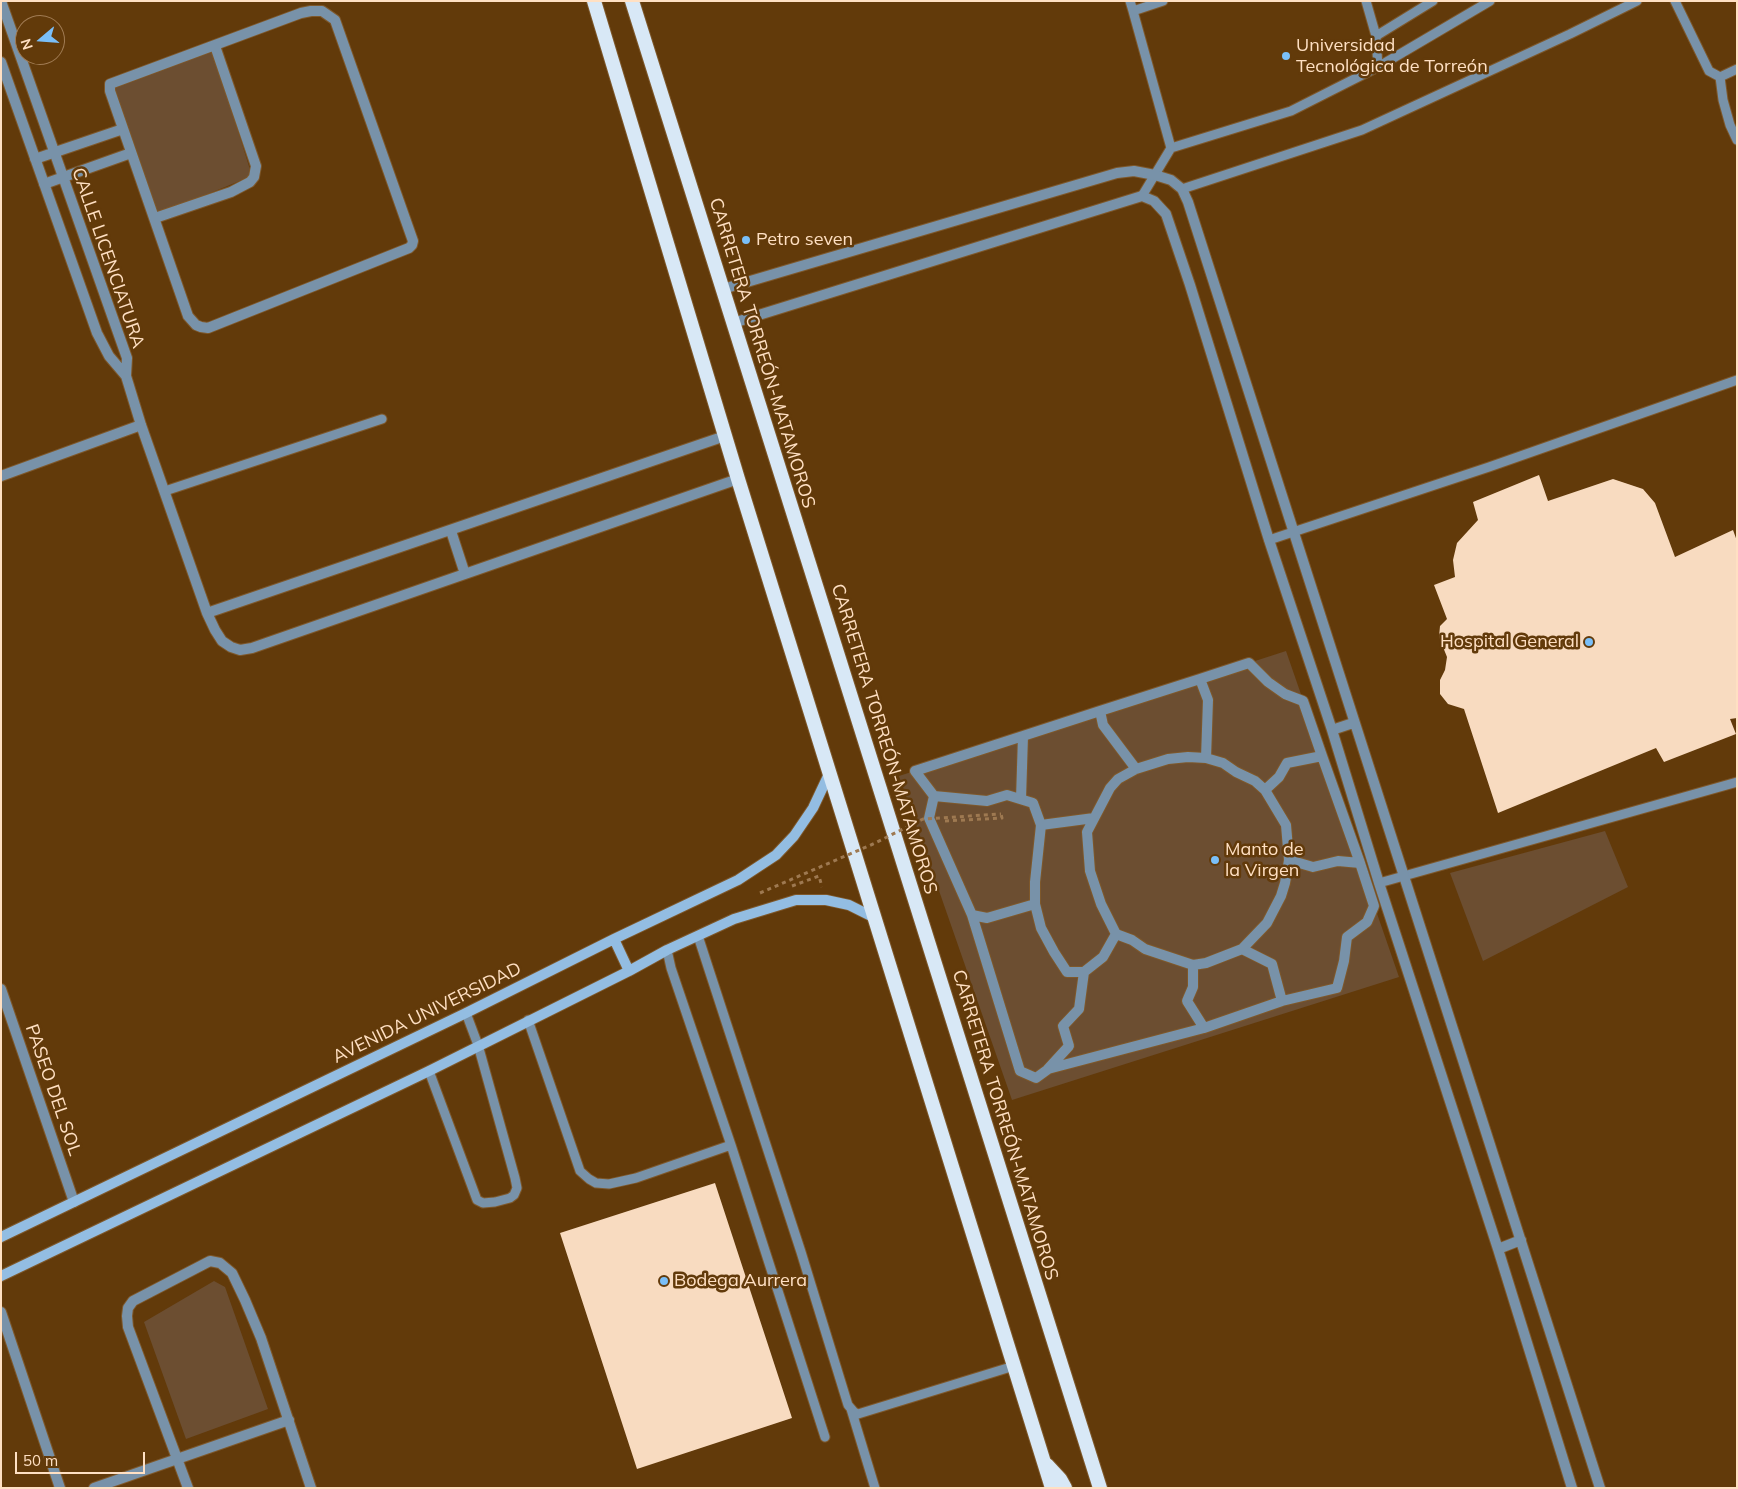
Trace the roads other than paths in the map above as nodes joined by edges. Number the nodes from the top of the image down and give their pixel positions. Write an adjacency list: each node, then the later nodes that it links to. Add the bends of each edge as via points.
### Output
1 (1, 1): 21 (street, CALLE LICENCIATURA)
2 (594, 1): 36 (highway)
3 (632, 1): 30 (highway, CARRETERA TORREÓN-MATAMOROS)
4 (1130, 1): 11 (lane)
5 (1163, 1): 11 (lane)
6 (1366, 1): 12 (lane)
7 (1434, 1): 12 (lane)
8 (1490, 1): 15 (lane)
9 (1637, 1): 27 (lane, via 1362,130)
10 (1675, 1): 17 (lane, via 1709,71)
11 (1132, 11): 20 (lane)
12 (1376, 36): 15 (lane)
13 (215, 46): 18 (street, via 112,82 110,92); 29 (street, via 256,166 254,177 230,192); 29 (street, via 301,13 322,11 335,20 412,245 208,328 196,325 188,316)
14 (1, 62): 23 (street, CALLE LICENCIATURA)
15 (1378, 67): 20 (lane, via 1291,111)
16 (1737, 69): 17 (lane)
17 (1720, 77): 19 (lane, via 1723,100)
18 (123, 129): 21 (street); 22 (street)
19 (1737, 140)
20 (1170, 148): 24 (lane)
21 (54, 153): 23 (street); 25 (street, CALLE LICENCIATURA)
22 (131, 153): 25 (street); 29 (street)
23 (35, 159): 26 (street, CALLE LICENCIATURA)
24 (1155, 175): 27 (street, via 1172,180); 28 (lane); 30 (street, via 1134,171 1117,173)
25 (63, 178): 26 (street); 32 (street, CALLE LICENCIATURA, via 127,358)
26 (44, 184): 32 (street, CALLE LICENCIATURA, via 97,333 109,356)
27 (1182, 189): 41 (street)
28 (1142, 196): 31 (street); 42 (street, via 1154,201 1169,221)
29 (155, 218)
30 (722, 289): 31 (highway, CARRETERA TORREÓN-MATAMOROS)
31 (733, 323): 103 (highway, CARRETERA TORREÓN-MATAMOROS)
32 (126, 376): 35 (street)
33 (1737, 380): 41 (lane)
34 (382, 419): 39 (lane)
35 (141, 425): 37 (street); 39 (street)
36 (725, 436): 38 (highway); 40 (street)
37 (1, 476)
38 (738, 479): 43 (street); 53 (highway)
39 (165, 491): 44 (street)
40 (450, 530): 43 (street); 44 (street)
41 (1293, 533): 42 (lane); 47 (street)
42 (1269, 540): 48 (street)
43 (464, 574): 44 (street, via 240,650 222,641)
44 (207, 612)
45 (1200, 679): 46 (street); 50 (street, via 1249,663 1285,694 1303,701); 51 (street, via 1208,700)
46 (1100, 711): 49 (street); 52 (street, via 1103,725)
47 (1353, 723): 48 (street); 62 (street)
48 (1332, 730): 63 (street)
49 (1023, 736): 56 (street, via 915,771); 57 (street)
50 (1322, 756): 55 (street, via 1287,763 1279,777); 61 (street)
51 (1206, 758): 52 (street, via 1168,759); 55 (street, via 1223,763)
52 (1136, 769): 58 (street, via 1110,788)
53 (829, 774): 66 (highway); 69 (main road, AVENIDA UNIVERSIDAD, via 813,808 776,855 738,880)
54 (1737, 782): 62 (lane)
55 (1265, 790): 60 (street, via 1286,826)
56 (934, 796): 57 (street, via 987,801 1007,795); 65 (street, via 929,818)
57 (1021, 799): 59 (street, via 1033,803)
58 (1094, 818): 59 (street); 67 (street, via 1086,832 1090,871)
59 (1041, 825): 64 (street)
60 (1289, 860): 61 (street, via 1313,866 1338,861); 70 (street, via 1281,896 1267,923)
61 (1360, 863): 76 (street, via 1374,906 1367,922 1347,937 1337,988)
62 (1403, 876): 63 (lane); 86 (street)
63 (1379, 883): 87 (street)
64 (1035, 904): 65 (street, via 987,918); 74 (street, via 1041,928 1067,972)
65 (972, 915): 81 (street, via 1020,1071 1036,1078)
66 (874, 917): 68 (main road, via 849,905 826,900 796,900 734,919); 90 (highway)
67 (1116, 934): 72 (street, via 1150,951); 74 (street, via 1103,957)
68 (698, 936): 71 (main road); 91 (lane)
69 (614, 939): 73 (main road); 77 (main road, AVENIDA UNIVERSIDAD)
70 (1242, 949): 72 (street, via 1206,964); 76 (street, via 1272,964)
71 (667, 950): 73 (main road); 83 (lane)
72 (1193, 965): 79 (street, via 1193,987 1187,1001)
73 (629, 971): 78 (main road)
74 (1084, 972): 81 (street, via 1079,1009 1063,1026 1069,1046)
75 (1, 989): 84 (street, PASEO DEL SOL)
76 (1282, 1001): 79 (street)
77 (466, 1013): 80 (lane); 84 (main road, AVENIDA UNIVERSIDAD)
78 (528, 1020): 80 (main road); 83 (lane, via 580,1171 589,1179 609,1184 636,1178)
79 (1204, 1028): 81 (street)
80 (478, 1045): 82 (main road); 82 (lane, via 515,1178 517,1188 510,1198 483,1204 477,1200)
81 (1048, 1070)
82 (429, 1071): 88 (main road)
83 (731, 1145): 93 (lane)
84 (74, 1202): 85 (main road, AVENIDA UNIVERSIDAD)
85 (1, 1237)
86 (1521, 1240): 87 (street); 105 (street)
87 (1498, 1249): 104 (street)
88 (1, 1276)
89 (1, 1312): 96 (street)
90 (1014, 1366): 91 (lane, via 858,1414); 95 (highway)
91 (851, 1409): 100 (lane)
92 (289, 1420): 94 (street); 94 (street, via 241,1291 232,1273 220,1263 210,1261 133,1301 128,1308 128,1327); 99 (street)
93 (825, 1437)
94 (178, 1458): 97 (street); 98 (street)
95 (1044, 1461): 101 (highway); 102 (highway)
96 (60, 1488)
97 (94, 1488)
98 (188, 1488)
99 (312, 1488)
100 (875, 1488)
101 (1052, 1488)
102 (1065, 1488)
103 (1100, 1488)
104 (1572, 1488)
105 (1600, 1488)

